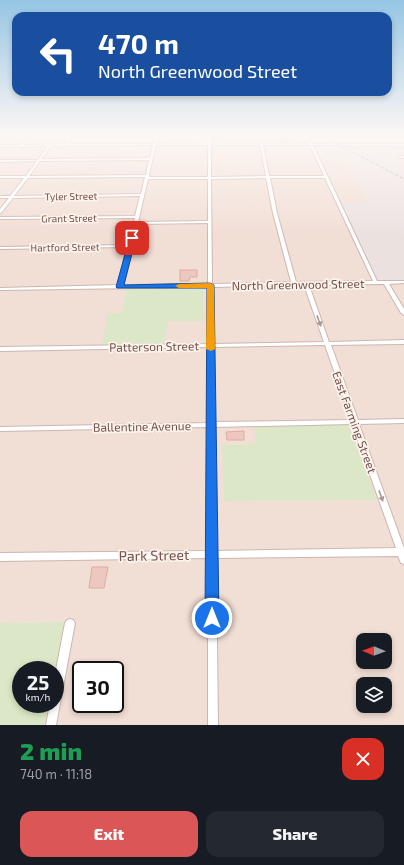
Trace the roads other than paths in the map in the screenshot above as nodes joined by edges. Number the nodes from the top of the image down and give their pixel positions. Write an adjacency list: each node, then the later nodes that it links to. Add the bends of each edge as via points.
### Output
1 (31, 170): 7 (street)
2 (149, 170): 8 (street)
3 (209, 170): 9 (street)
4 (265, 170): 10 (street)
5 (323, 170): 11 (street)
6 (0, 177): 7 (street)
7 (26, 177): 8 (street); 14 (street)
8 (147, 177): 9 (street); 12 (street)
9 (209, 177): 10 (street); 18 (street)
10 (267, 177): 11 (street); 25 (street)
11 (327, 178): 23 (street)
12 (143, 195): 14 (street, Tyler Street); 16 (street)
13 (0, 196): 14 (street, Tyler Street)
14 (12, 196): 15 (street)
15 (0, 212)
16 (137, 217): 17 (street, Grant Street); 19 (street)
17 (0, 218)
18 (209, 222): 19 (street); 27 (street)
19 (136, 223): 20 (street)
20 (130, 246): 21 (street, Hartford Street); 28 (street)
21 (0, 248)
22 (404, 282): 24 (street, North Greenwood Street)
23 (376, 283): 24 (street, North Greenwood Street); 26 (street, North Greenwood Street)
24 (386, 283): 30 (street)
25 (294, 284): 26 (street, North Greenwood Street); 27 (street, North Greenwood Street)
26 (306, 284): 32 (street, East Farming Street, one-way to 32)
27 (210, 285): 28 (street, North Greenwood Street); 33 (street)
28 (120, 287): 29 (street, North Greenwood Street)
29 (0, 289)
30 (404, 314)
31 (404, 342): 32 (street, Patterson Street)
32 (327, 343): 33 (street, Patterson Street); 36 (street, East Farming Street)
33 (211, 345): 34 (street, Patterson Street); 37 (street)
34 (0, 349)
35 (404, 421): 36 (street, Ballentine Avenue)
36 (355, 422): 37 (street, Ballentine Avenue); 40 (street, East Farming Street, one-way to 40)
37 (211, 425): 38 (street, Ballentine Avenue); 39 (street)
38 (0, 429)
39 (212, 555): 40 (street, Park Street); 41 (street, Park Street); 46 (street)
40 (403, 555)
41 (0, 557)
42 (70, 623): 43 (street)
43 (63, 661)
44 (53, 713): 45 (street)
45 (51, 725)
46 (213, 725)

